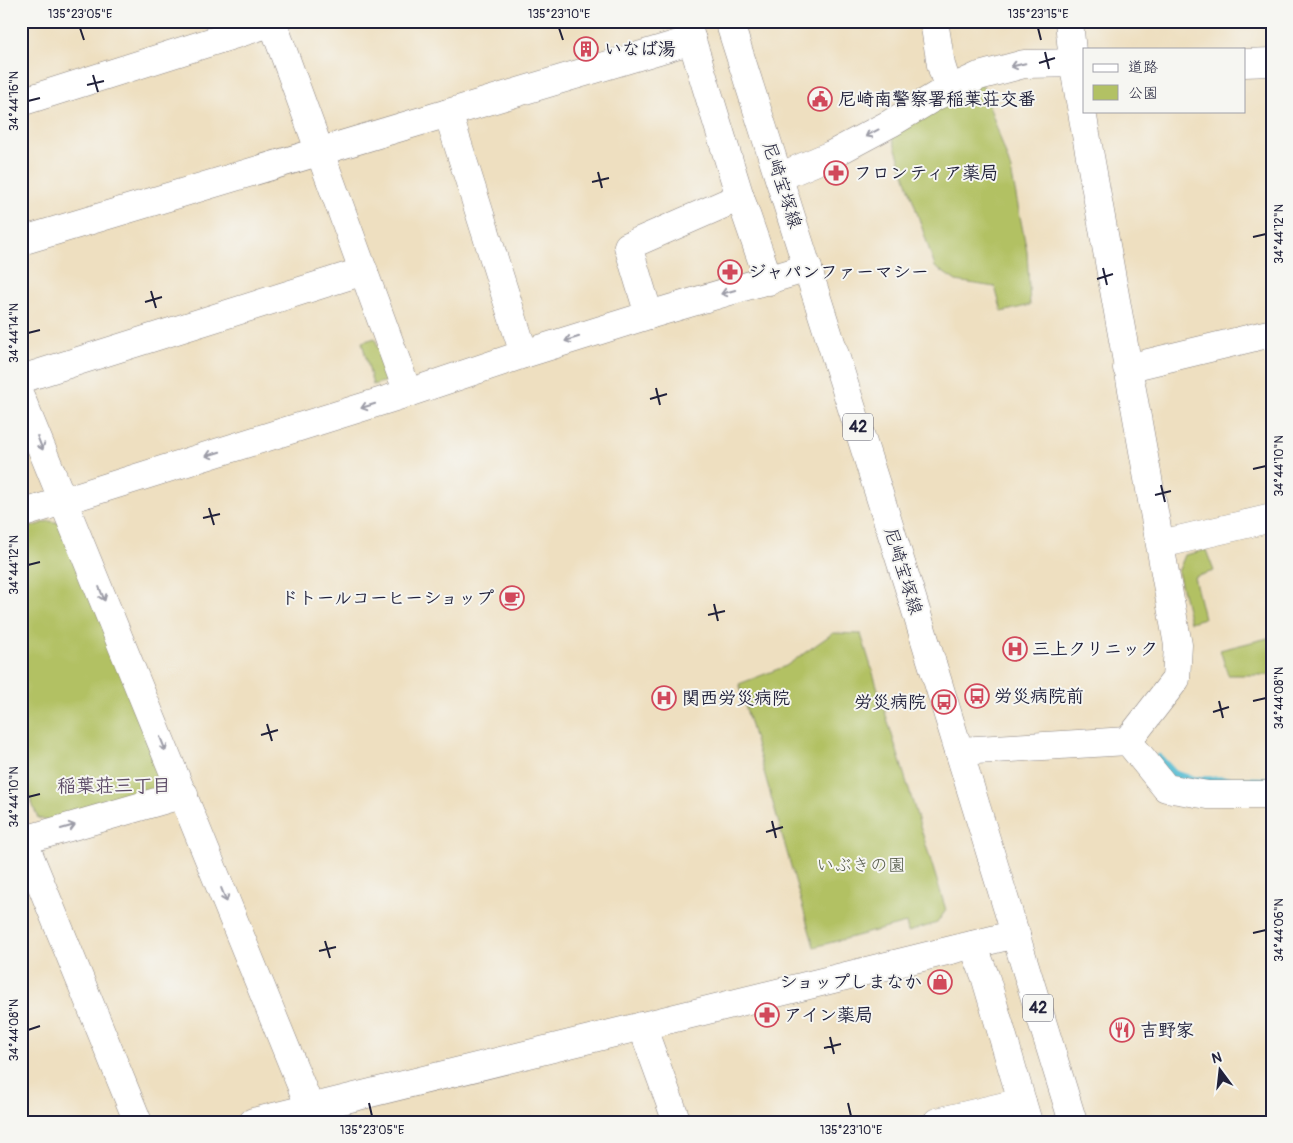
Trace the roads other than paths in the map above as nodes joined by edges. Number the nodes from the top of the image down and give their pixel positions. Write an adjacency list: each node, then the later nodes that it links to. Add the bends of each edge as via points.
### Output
1 (729, 21): 13 (street, 尼崎宝塚線 / 42)
2 (934, 21): 8 (street, via 941,65)
3 (1068, 21): 6 (street)
4 (274, 22): 9 (street); 12 (street)
5 (689, 31): 11 (street); 14 (street)
6 (1079, 63): 7 (street); 8 (street, one-way to 8, via 1024,64 979,76)
7 (1083, 88)
8 (949, 90): 13 (street, one-way to 13, via 831,155)
9 (21, 102)
10 (1087, 112): 22 (street)
11 (448, 113): 12 (street); 21 (street)
12 (320, 151): 15 (street); 17 (street)
13 (779, 177): 16 (street, 尼崎宝塚線 / 42)
14 (740, 196): 18 (street); 19 (street, via 628,246)
15 (21, 241)
16 (808, 268): 18 (street); 31 (street, 尼崎宝塚線 / 42)
17 (364, 271): 23 (street); 24 (street)
18 (768, 281): 19 (street, one-way to 19)
19 (649, 315): 21 (street, one-way to 21)
20 (1272, 333): 22 (street)
21 (524, 354): 24 (street)
22 (1127, 368): 29 (street)
23 (21, 379)
24 (408, 393): 26 (street, one-way to 26)
25 (21, 398): 26 (street, one-way to 26)
26 (64, 501): 27 (street); 32 (street, one-way to 32)
27 (21, 514)
28 (1272, 518): 29 (street)
29 (1161, 544): 30 (street, via 1178,645 1176,679)
30 (1128, 741): 31 (street); 33 (street, via 1166,788 1208,795)
31 (959, 751): 35 (street, 尼崎宝塚線 / 42)
32 (184, 794): 34 (street, one-way to 32); 39 (street, one-way to 39)
33 (1272, 795)
34 (22, 839): 40 (street)
35 (1016, 934): 36 (street); 44 (street, 尼崎宝塚線 / 42)
36 (973, 945): 37 (street); 38 (street)
37 (642, 1026): 39 (street); 42 (street)
38 (1025, 1112): 43 (street)
39 (313, 1115): 41 (street)
40 (138, 1122)
41 (253, 1122)
42 (677, 1122)
43 (937, 1122)
44 (1073, 1122)

